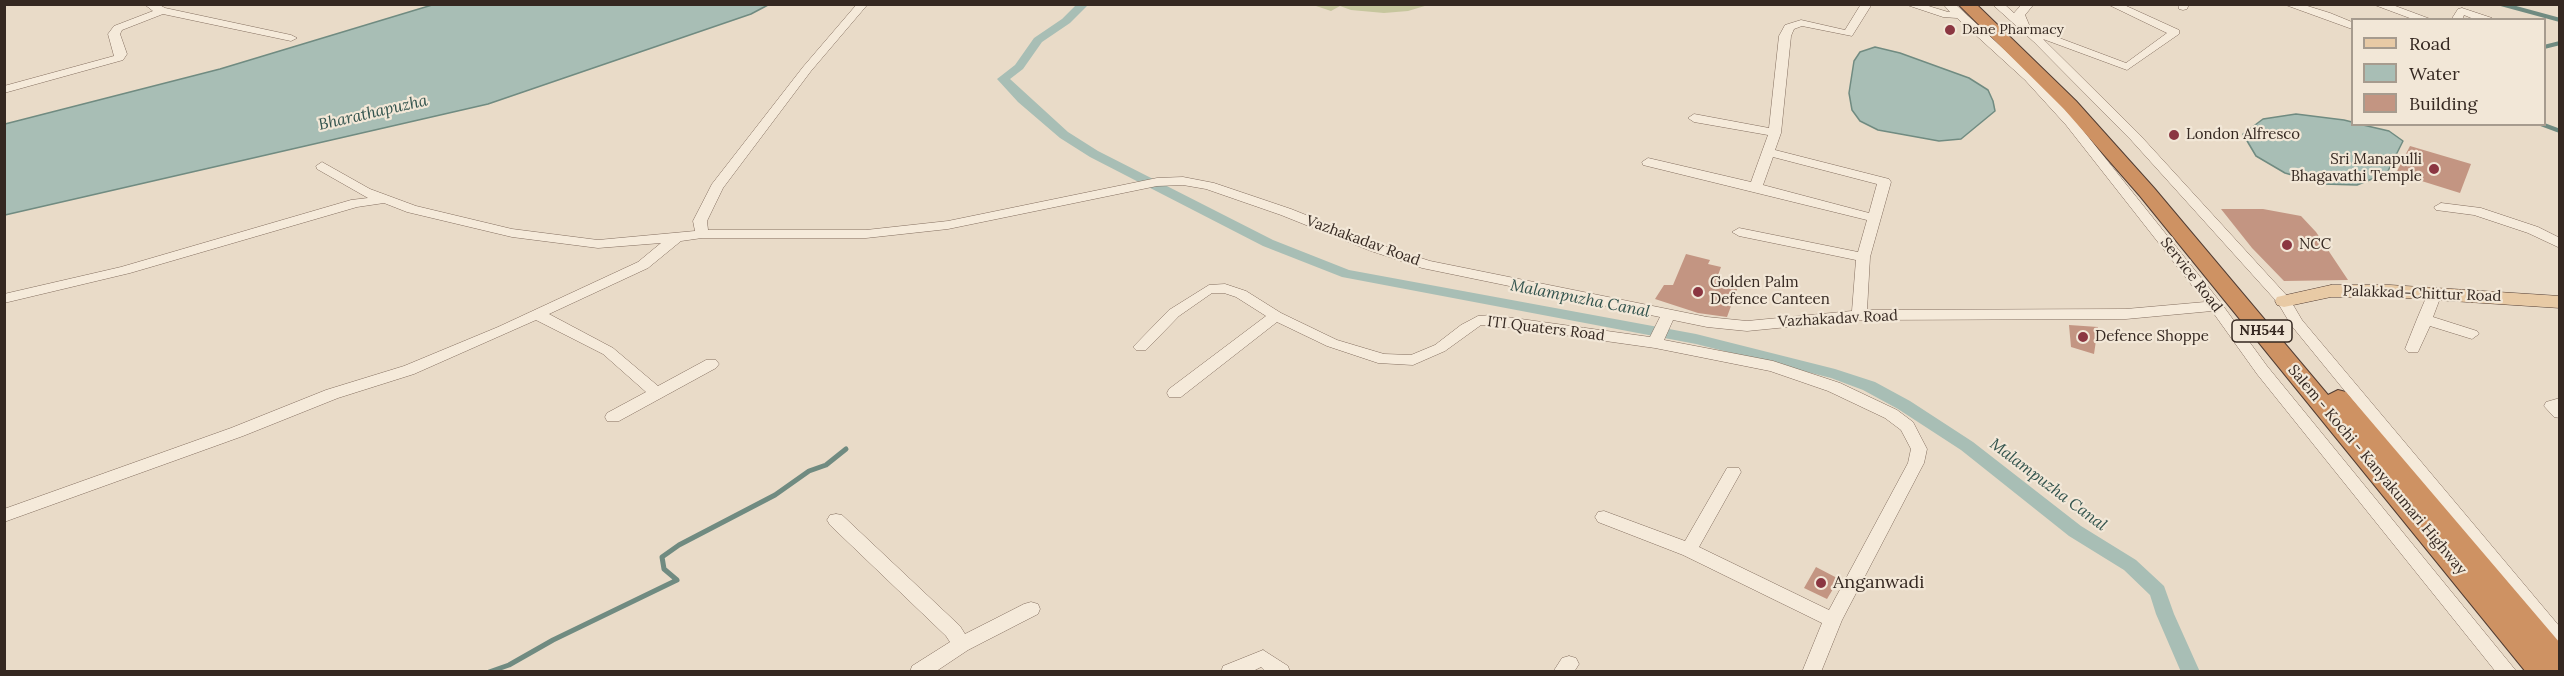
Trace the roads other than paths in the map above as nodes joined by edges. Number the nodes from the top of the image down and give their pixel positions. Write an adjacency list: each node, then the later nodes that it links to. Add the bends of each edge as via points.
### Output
1 (149, 4): 12 (street)
2 (863, 4): 30 (street, via 807,69 717,188 700,221)
3 (1867, 4): 21 (street, via 1848,34 1801,23 1789,27)
4 (1909, 4): 11 (street, via 1947,15)
5 (1948, 4): 11 (street, Service Road)
6 (1997, 4): 17 (street)
7 (2029, 4): 17 (street, via 2019,14)
8 (2112, 4): 17 (street, via 2175,32 2127,67)
9 (2288, 4): 16 (street)
10 (2381, 5): 13 (street)
11 (1969, 8): 38 (street, Service Road, via 2070,122); 63 (highway, Salem - Kochi - Kanyakumari Highway / NH544, via 2066,86 2159,188); 69 (highway, Salem - Kochi - Kanyakumari Highway / NH544, via 2070,105 2147,192)
12 (162, 11): 18 (street); 19 (street, via 118,28 114,34 121,54 118,58)
13 (2422, 18)
14 (2458, 18): 15 (street, via 2462,12)
15 (2482, 18)
16 (2351, 26)
17 (2022, 27): 36 (street, via 2135,137)
18 (291, 38)
19 (4, 90)
20 (1694, 118): 21 (street)
21 (1775, 133): 22 (street)
22 (1768, 152): 25 (street); 28 (street, via 1884,182)
23 (1648, 162): 25 (street)
24 (322, 166): 26 (street, Vazhakadav Road, via 365,192)
25 (1756, 187): 28 (street)
26 (386, 199): 31 (street, Vazhakadav Road, via 412,209 512,232 598,244); 35 (street, via 356,203 125,270)
27 (2441, 207): 32 (street, via 2476,211 2533,230)
28 (1874, 218): 33 (street)
29 (1739, 232): 33 (street)
30 (702, 234): 31 (street, Vazhakadav Road); 40 (street, Vazhakadav Road, via 800,236 889,232 948,225 1157,182 1182,181 1209,186 1427,265)
31 (677, 237): 39 (street, via 644,264)
32 (2559, 244)
33 (1863, 257): 41 (street)
34 (2434, 293): 36 (main road, Palakkad-Chittur Road, via 2331,291); 37 (main road, Palakkad-Chittur Road); 43 (street)
35 (4, 299)
36 (2284, 300): 61 (street, via 2296,322)
37 (2559, 302)
38 (2216, 306): 41 (street, Vazhakadav Road, via 2126,314); 68 (street, Service Road, via 2262,370)
39 (536, 314): 49 (street, via 608,351); 55 (street, via 409,369)
40 (1668, 315): 41 (street, Vazhakadav Road, via 1747,326); 45 (street)
41 (1859, 315)
42 (1276, 316): 45 (street, ITI Quaters Road, via 1332,343 1383,359 1413,360 1440,348 1478,321 1492,320); 46 (street, ITI Quaters Road, via 1241,294 1225,288 1209,289 1174,313); 50 (street)
43 (2424, 319): 44 (street); 47 (street)
44 (2472, 334)
45 (1655, 343): 60 (street, ITI Quaters Road, via 1773,366 1834,387 1891,414 1907,426 1918,448 1916,463)
46 (1141, 347)
47 (2413, 349)
48 (711, 364): 49 (street)
49 (657, 393): 53 (street)
50 (1175, 393)
51 (2559, 403): 52 (street, via 2552,406)
52 (2559, 412)
53 (614, 417)
54 (1734, 472): 58 (street)
55 (4, 516)
56 (1604, 516): 58 (street)
57 (836, 520): 62 (street, via 954,631)
58 (1689, 550): 60 (street)
59 (1031, 609): 62 (street)
60 (1833, 620): 67 (street, ITI Quaters Road)
61 (2559, 640)
62 (962, 645): 64 (street)
63 (2559, 664)
64 (919, 672)
65 (1230, 672): 66 (street, via 1263,658)
66 (1281, 672)
67 (1811, 672)
68 (2508, 672)
69 (2543, 672)

